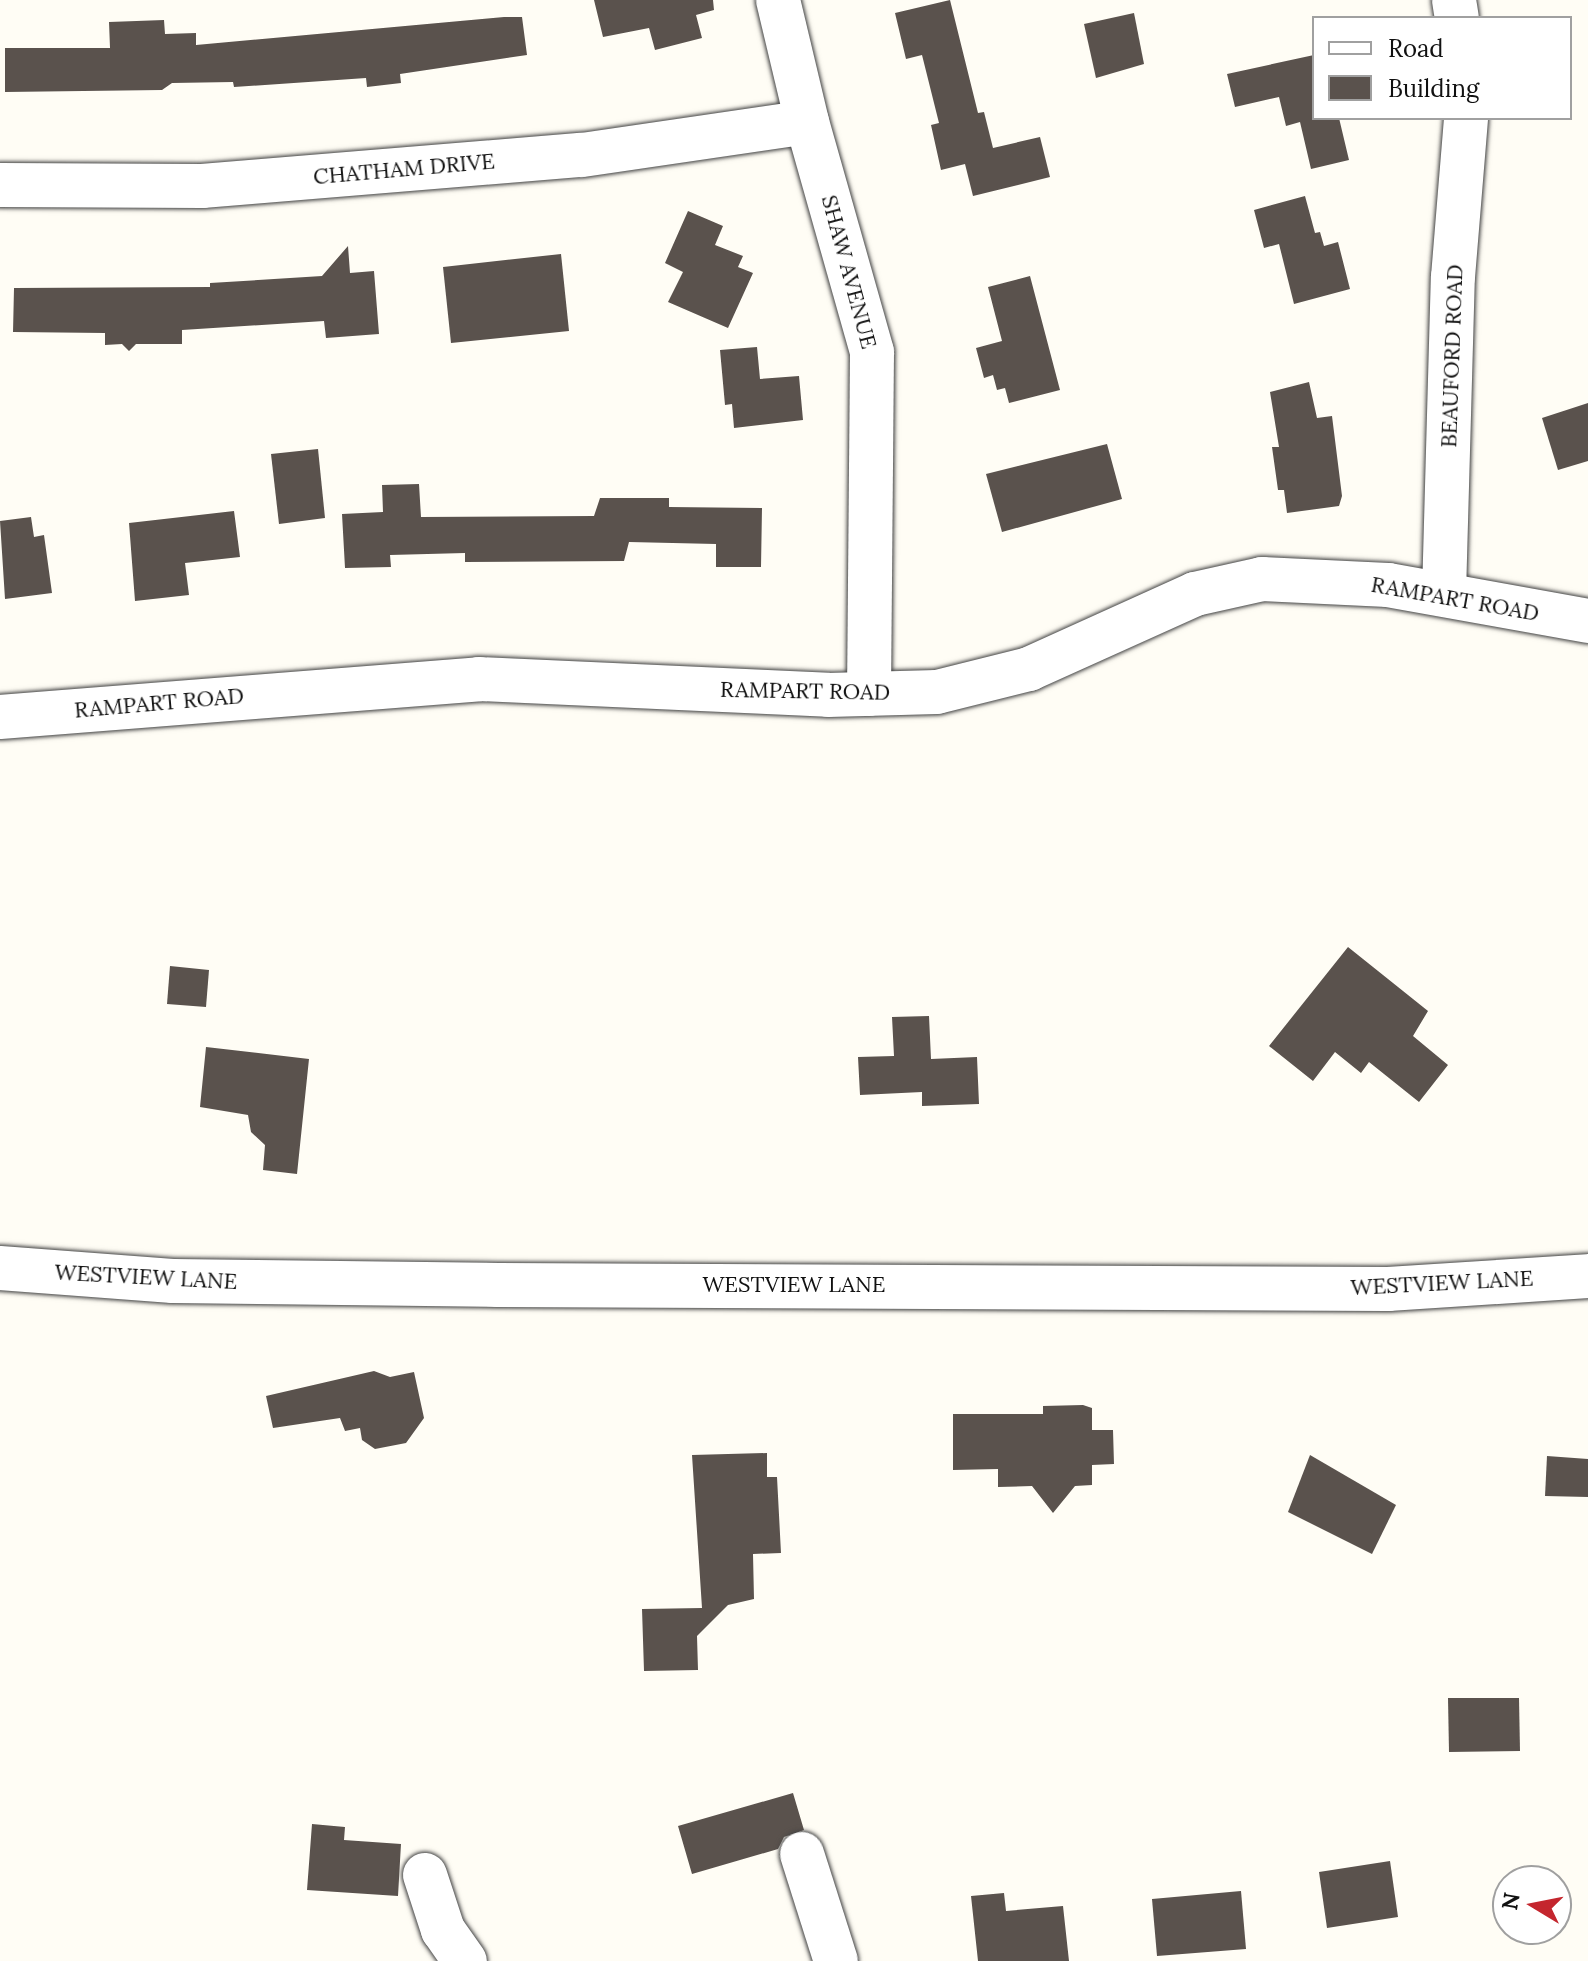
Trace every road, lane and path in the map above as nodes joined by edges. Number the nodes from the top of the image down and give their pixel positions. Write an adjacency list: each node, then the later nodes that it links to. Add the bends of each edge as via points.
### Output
1 (778, 0): 3 (street, SHAW AVENUE)
2 (1466, 120): 5 (street, BEAUFORD ROAD, via 1453,277)
3 (807, 122): 4 (street, CHATHAM DRIVE, via 582,155 218,185); 7 (street, SHAW AVENUE, via 872,352)
4 (0, 185)
5 (1444, 594): 6 (street, RAMPART ROAD); 7 (street, RAMPART ROAD, via 1342,580 1232,584 1168,605 984,684)
6 (1588, 621)
7 (869, 694): 8 (street, RAMPART ROAD, via 479,679)
8 (0, 717)
9 (0, 1268): 10 (street, WESTVIEW LANE, via 173,1281 498,1285 1388,1289)
10 (1588, 1276)
11 (802, 1854): 14 (street)
12 (425, 1875): 13 (street, via 443,1930)
13 (465, 1961)
14 (836, 1961)

